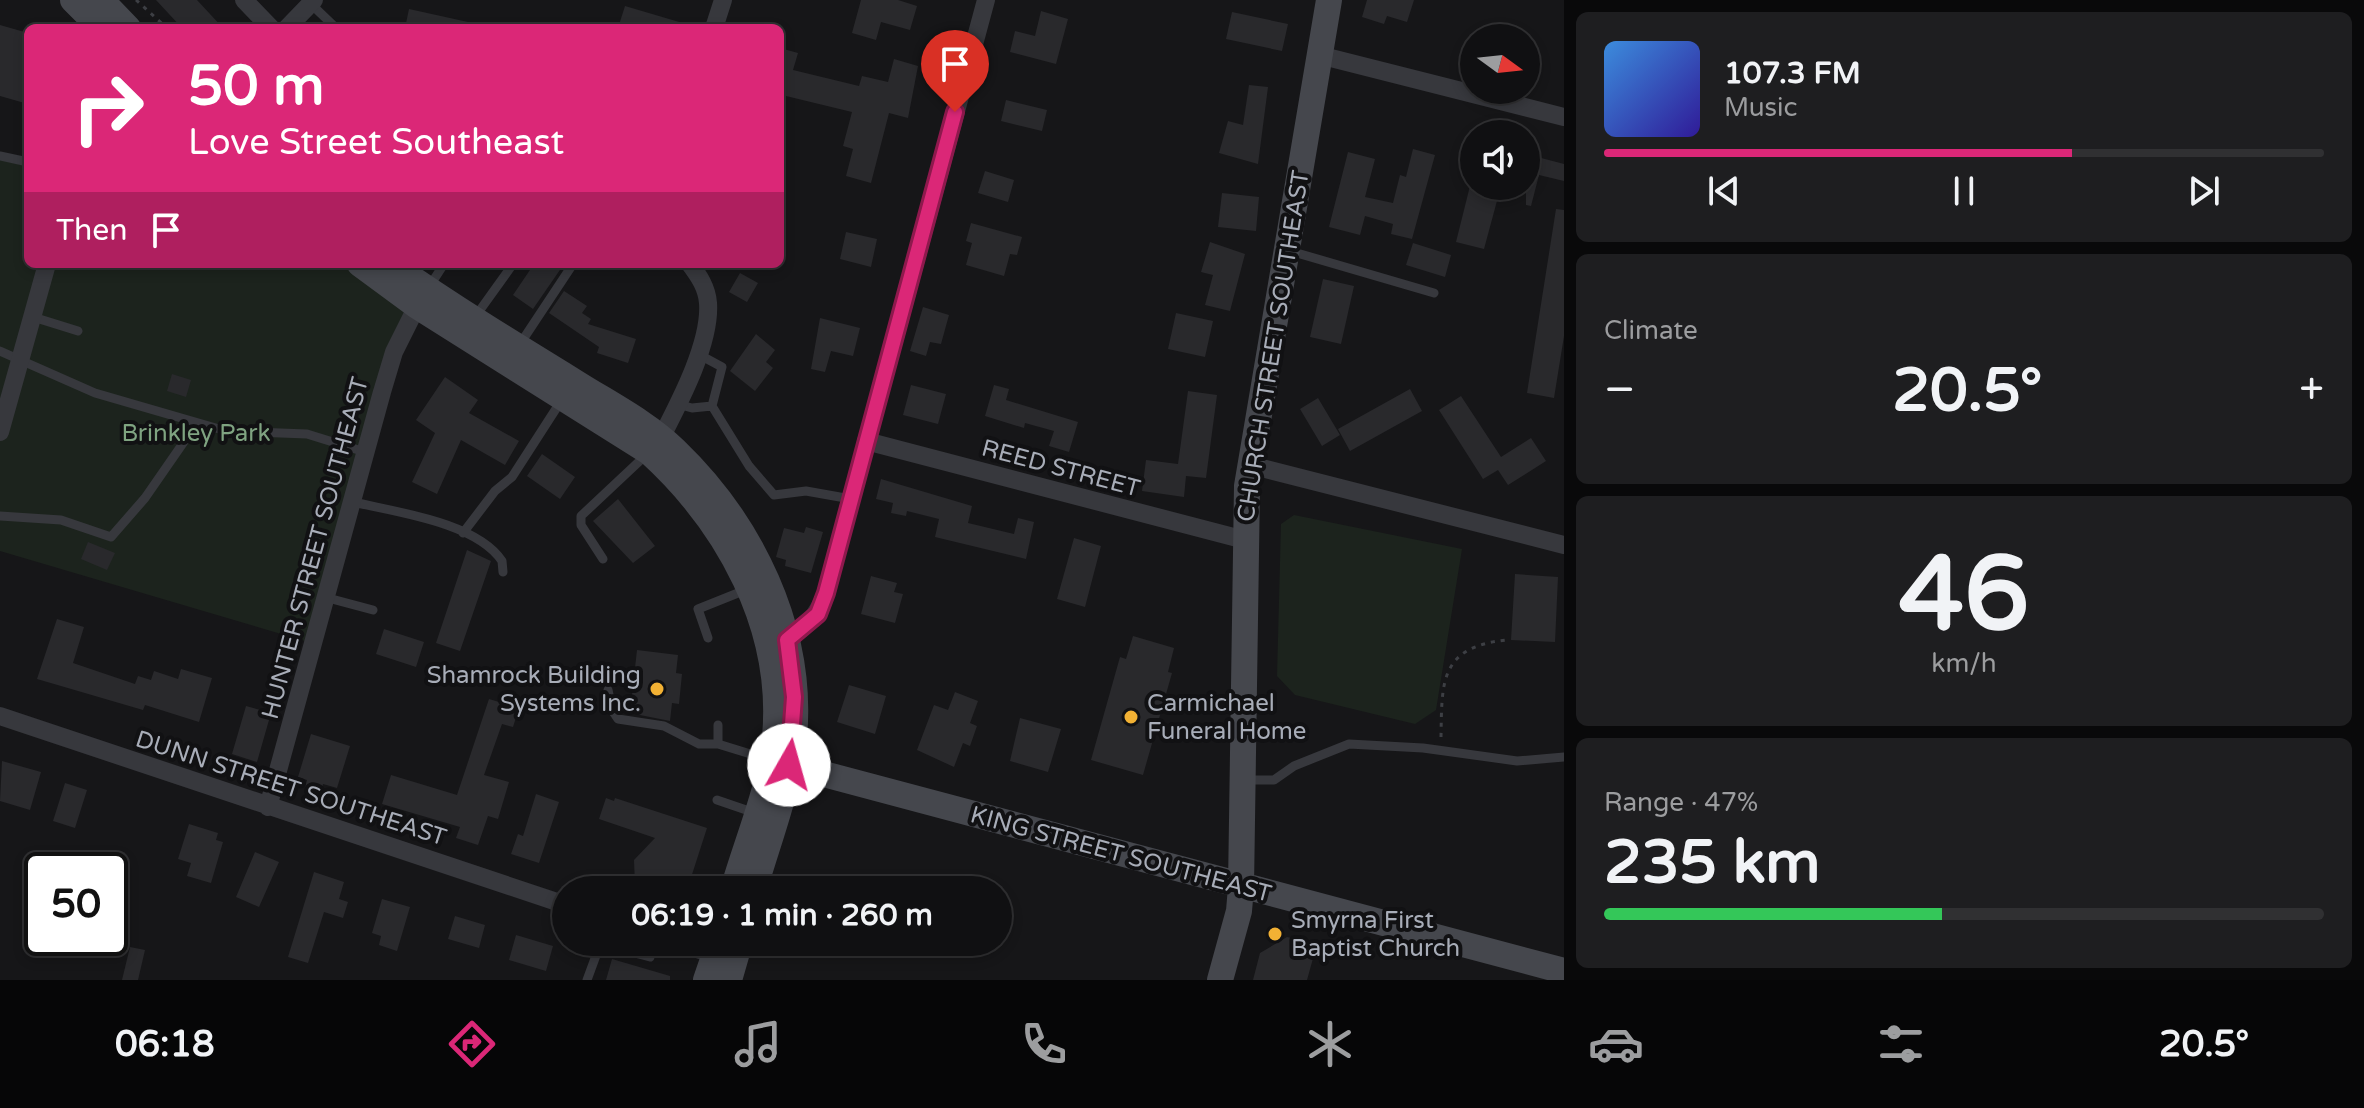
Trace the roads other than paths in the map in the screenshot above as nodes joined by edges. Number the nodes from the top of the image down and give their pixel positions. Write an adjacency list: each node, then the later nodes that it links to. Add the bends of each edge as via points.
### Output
1 (73, 0): 8 (main road)
2 (101, 0): 9 (main road)
3 (244, 0): 10 (street)
4 (723, 0): 13 (street)
5 (986, 0): 40 (street)
6 (1329, 0): 14 (main road, CHURCH STREET SOUTHEAST)
7 (313, 2): 11 (street); 12 (lane)
8 (97, 24)
9 (124, 24)
10 (267, 24)
11 (291, 24)
12 (332, 24)
13 (715, 24)
14 (1319, 55): 15 (street); 18 (main road, CHURCH STREET SOUTHEAST)
15 (1564, 117)
16 (0, 156): 17 (lane)
17 (24, 161)
18 (1286, 250): 26 (lane); 43 (main road, CHURCH STREET SOUTHEAST)
19 (46, 268): 28 (street)
20 (367, 268): 27 (main road)
21 (395, 268): 27 (main road)
22 (441, 268): 27 (lane)
23 (510, 268): 29 (lane)
24 (570, 268): 31 (lane)
25 (693, 268): 33 (street, via 708,301)
26 (1434, 293)
27 (422, 298): 29 (main road); 35 (main road); 42 (street, HUNTER STREET SOUTHEAST, via 394,352)
28 (33, 317): 30 (lane); 34 (street)
29 (473, 319): 31 (main road)
30 (78, 331)
31 (518, 347): 41 (main road)
32 (0, 351): 34 (lane)
33 (698, 354): 36 (street); 37 (lane, via 722,367)
34 (20, 361): 38 (lane, via 95,393); 39 (street)
35 (563, 398): 41 (main road); 47 (lane, via 512,477)
36 (677, 404): 37 (lane); 41 (street)
37 (712, 406): 44 (lane, via 774,495 806,491)
38 (197, 423): 42 (lane, via 226,431 307,434); 46 (lane, via 111,537 61,520)
39 (0, 432)
40 (866, 441): 44 (street); 48 (street, REED STREET)
41 (655, 445): 50 (lane, via 581,516 581,525); 52 (main road, via 702,508); 56 (main road, via 701,478 750,547 773,592)
42 (365, 452): 45 (street, HUNTER STREET SOUTHEAST)
43 (1250, 465): 48 (main road, CHURCH STREET SOUTHEAST); 49 (street)
44 (851, 499): 56 (street, via 818,614)
45 (353, 502): 47 (lane, via 433,518); 53 (street, HUNTER STREET SOUTHEAST)
46 (0, 516)
47 (463, 533): 51 (lane, via 499,556)
48 (1245, 540): 63 (main road, CHURCH STREET SOUTHEAST)
49 (1564, 545)
50 (603, 559)
51 (503, 572)
52 (750, 588): 55 (lane, via 698,609); 62 (main road, via 768,640)
53 (328, 598): 54 (lane); 65 (street, HUNTER STREET SOUTHEAST)
54 (373, 610)
55 (708, 638)
56 (787, 640): 62 (main road, via 794,697)
57 (608, 690): 60 (lane, via 618,719 664,726 699,744)
58 (0, 716): 65 (street, DUNN STREET SOUTHEAST)
59 (718, 725): 60 (lane)
60 (718, 744): 62 (lane)
61 (1564, 757): 63 (lane, via 1517,761 1349,744 1274,780)
62 (780, 763): 66 (main road); 68 (main road); 69 (main road, KING STREET SOUTHEAST)
63 (1243, 779): 69 (main road, CHURCH STREET SOUTHEAST)
64 (717, 800): 66 (lane)
65 (268, 807): 70 (street, DUNN STREET SOUTHEAST)
66 (755, 813): 67 (main road)
67 (737, 876)
68 (757, 876)
69 (1241, 887): 73 (main road, KING STREET SOUTHEAST); 76 (main road, CHURCH STREET SOUTHEAST)
70 (552, 900)
71 (595, 956): 74 (lane)
72 (736, 956): 75 (main road)
73 (1555, 973)
74 (587, 980)
75 (729, 980)
76 (1220, 980)

